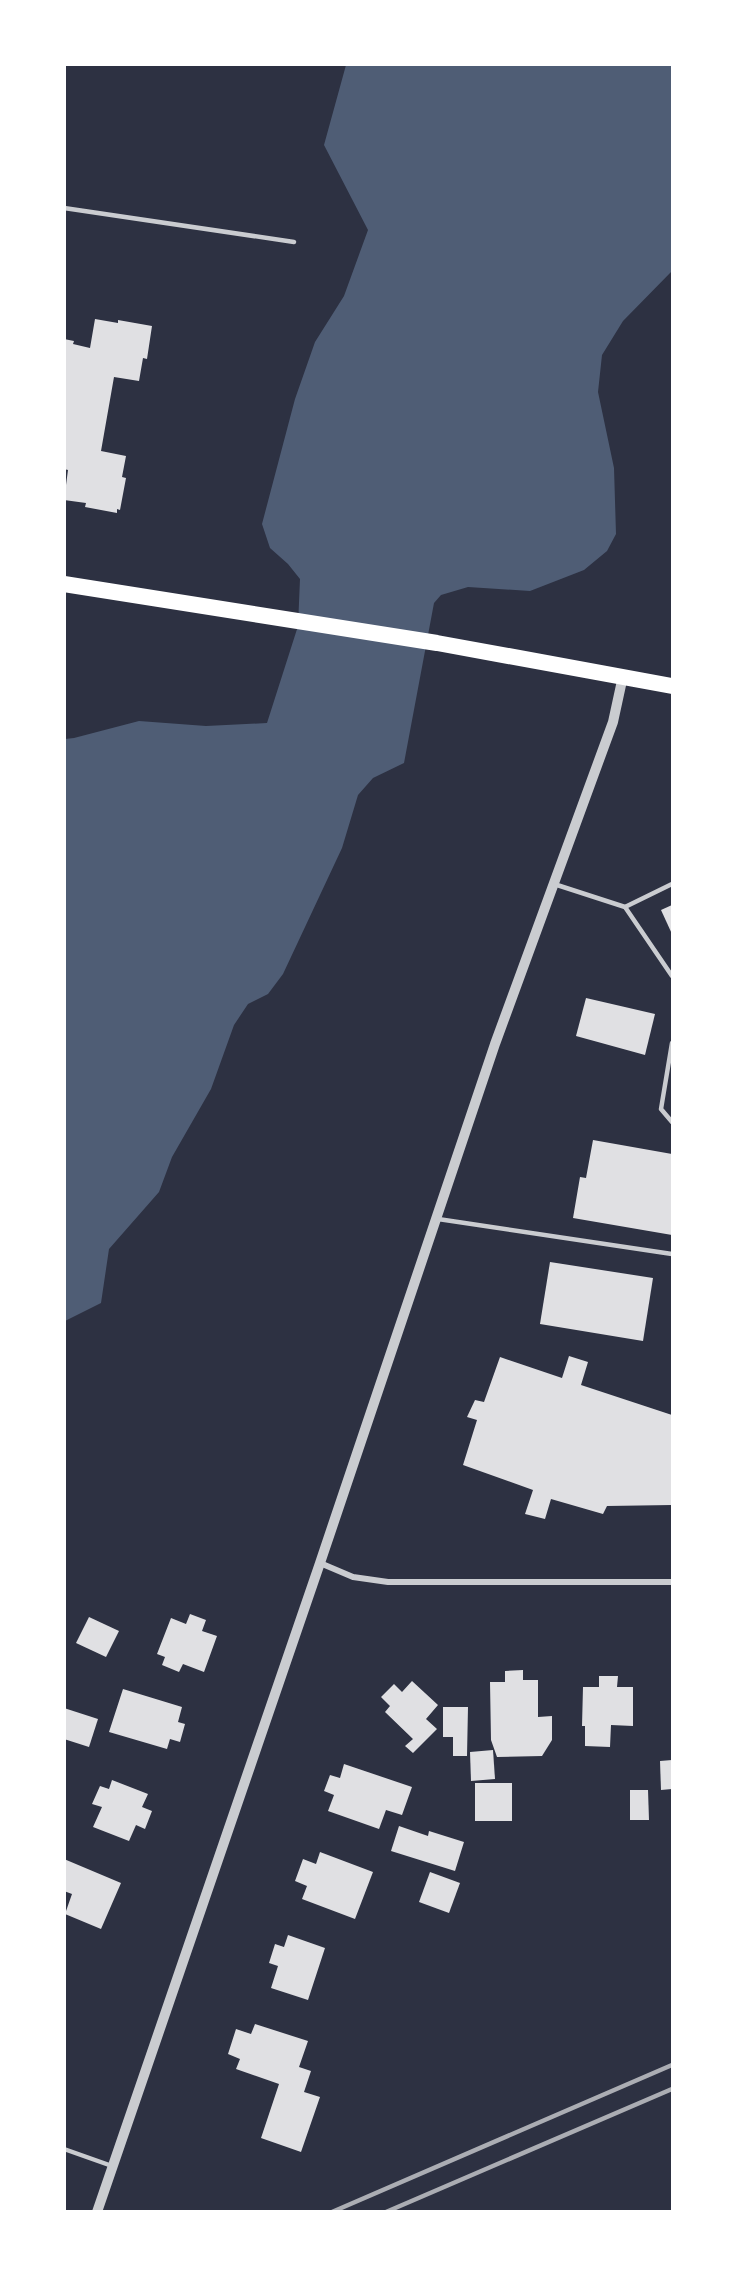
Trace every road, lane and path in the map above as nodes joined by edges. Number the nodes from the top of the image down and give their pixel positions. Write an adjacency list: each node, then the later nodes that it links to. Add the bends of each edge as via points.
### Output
1 (64, 208): 2 (lane)
2 (294, 242)
3 (64, 584): 4 (highway)
4 (623, 676): 5 (highway); 6 (street, via 613,722)
5 (672, 686)
6 (554, 884): 8 (lane); 12 (street)
7 (672, 884): 8 (lane)
8 (625, 908): 9 (lane)
9 (672, 976)
10 (672, 1043): 11 (lane, via 661,1109)
11 (672, 1122)
12 (435, 1218): 13 (lane); 14 (street)
13 (672, 1254)
14 (320, 1563): 15 (street, via 353,1577 388,1582); 17 (street)
15 (672, 1582)
16 (64, 2150): 17 (lane)
17 (112, 2166): 18 (street)
18 (97, 2211)

